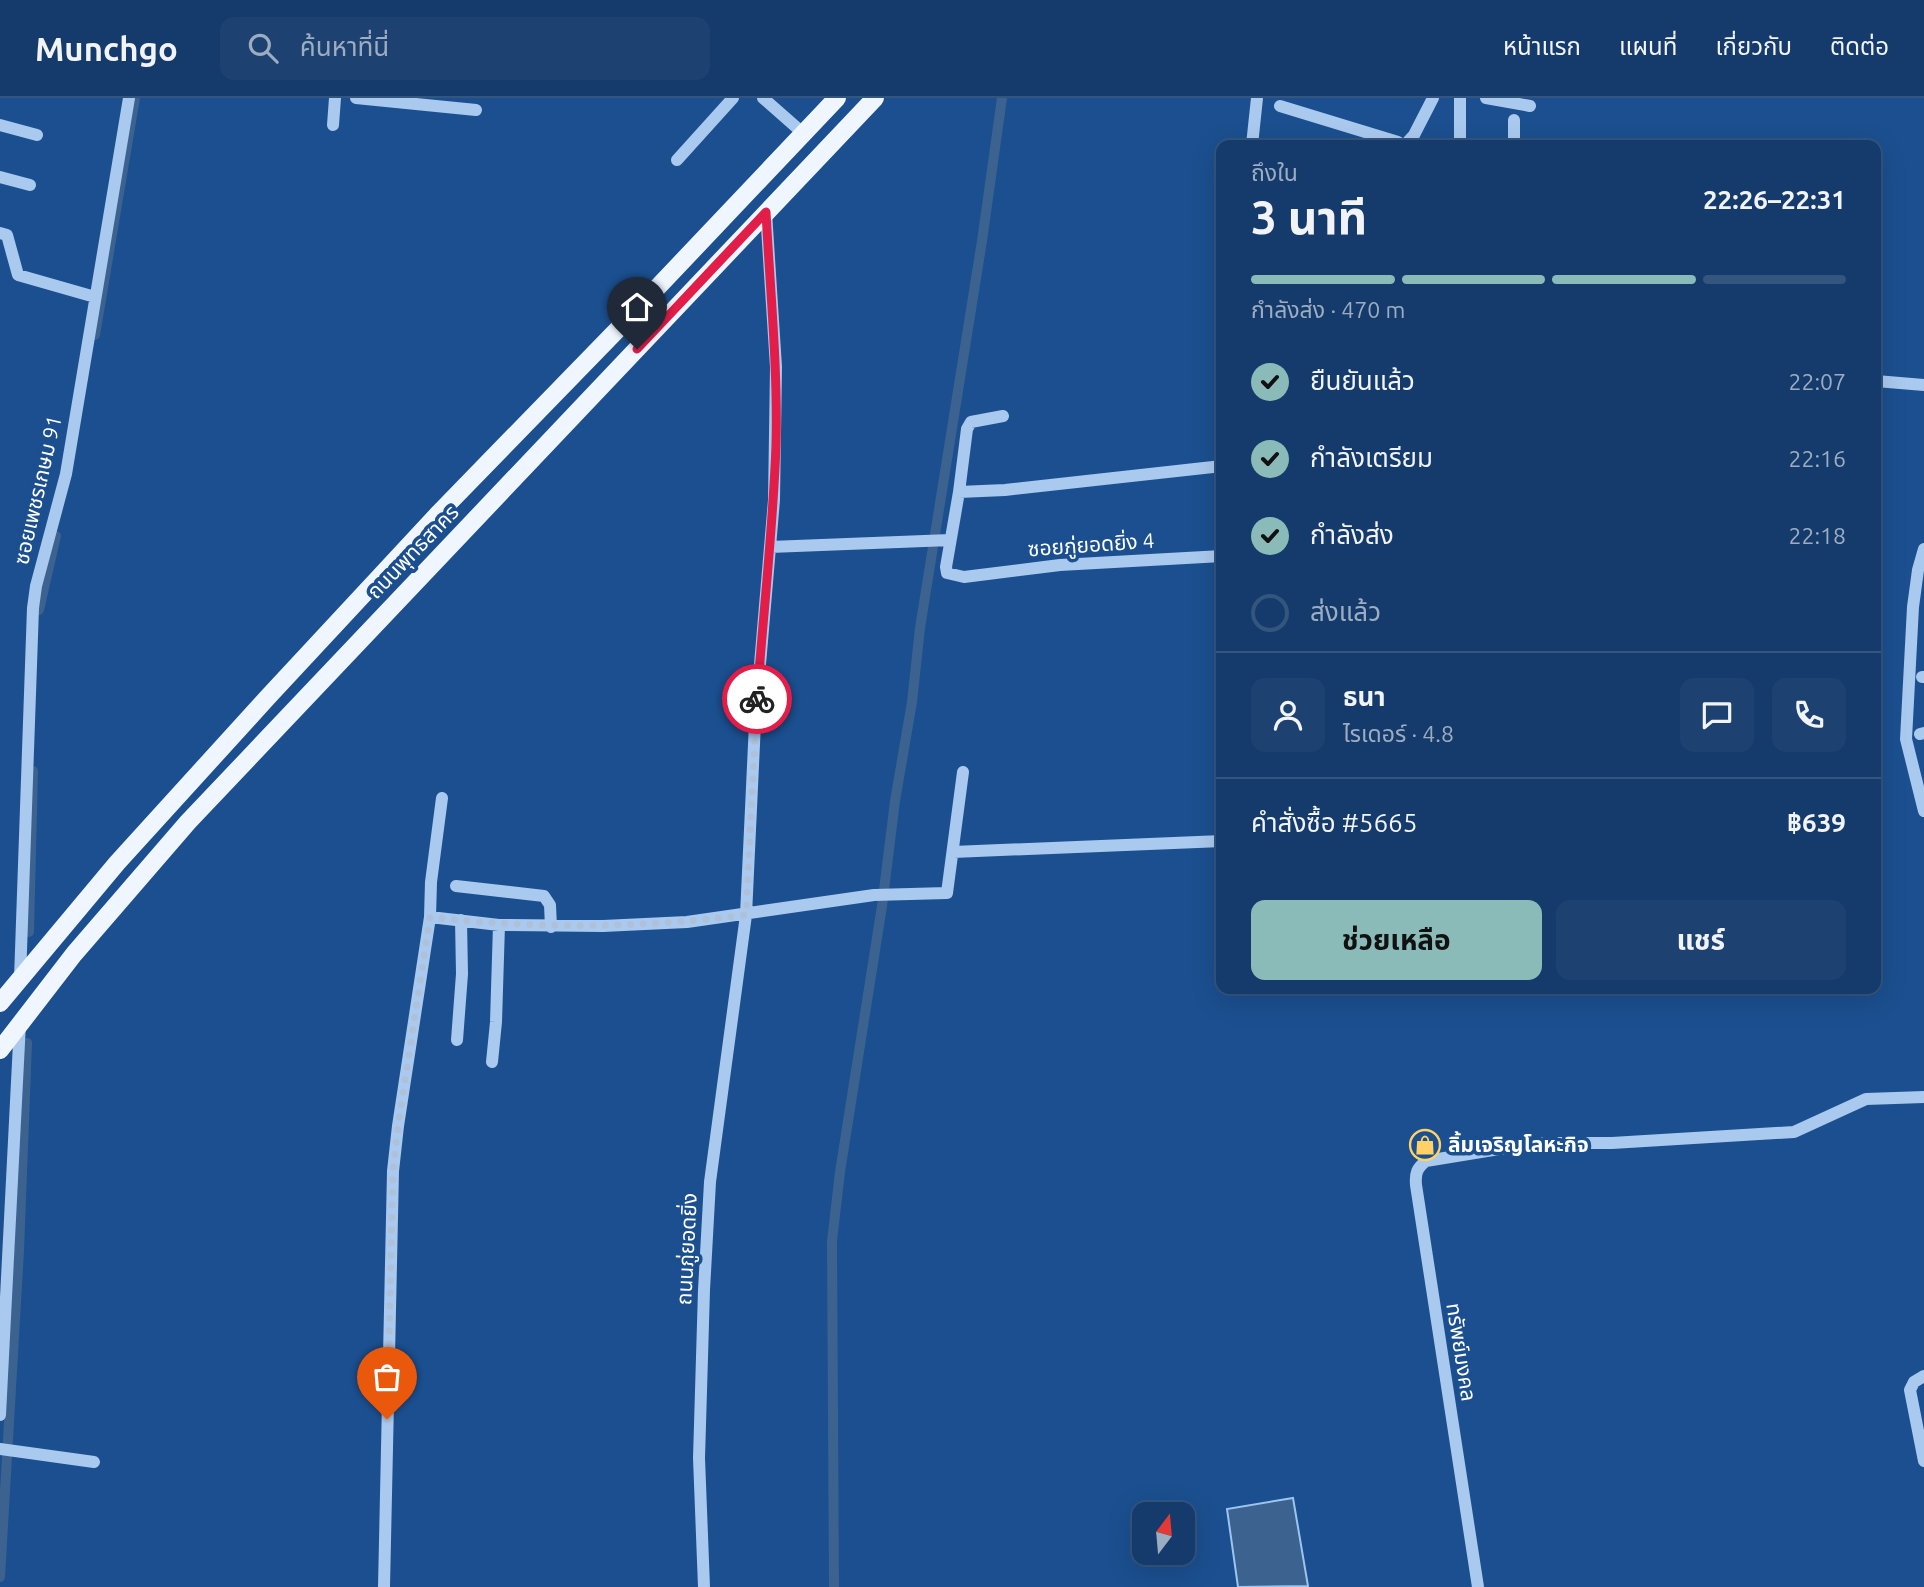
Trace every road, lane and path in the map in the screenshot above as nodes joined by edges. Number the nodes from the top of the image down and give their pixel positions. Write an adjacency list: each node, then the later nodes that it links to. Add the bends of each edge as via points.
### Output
1 (129, 98): 30 (street, ซอยเพชรเกษม 91)
2 (335, 98): 17 (street)
3 (356, 98): 14 (street)
4 (733, 98): 25 (street)
5 (763, 98): 18 (street)
6 (837, 98): 18 (main road, ถนนพุทธสาคร)
7 (875, 98): 28 (main road, ถนนพุทธสาคร)
8 (1257, 98): 20 (street)
9 (1433, 98): 22 (street)
10 (1460, 98): 23 (street)
11 (1486, 98): 13 (street)
12 (1280, 106): 21 (street)
13 (1530, 106)
14 (476, 110)
15 (1514, 120): 24 (street)
16 (0, 125): 19 (street)
17 (333, 125)
18 (803, 134): 36 (main road, ถนนพุทธสาคร)
19 (37, 135)
20 (1253, 140)
21 (1391, 140)
22 (1408, 140)
23 (1460, 140)
24 (1514, 140)
25 (677, 160)
26 (0, 177): 27 (street)
27 (30, 185)
28 (766, 212): 37 (main road, ถนนพุทธสาคร); 39 (street, ถนนภู่ยอดยิ่ง, via 776,367)
29 (0, 233): 30 (street, via 7,235 18,275)
30 (95, 297): 53 (street, ซอยเพชรเกษม 91, via 66,474 33,608)
31 (1881, 381): 32 (street)
32 (1924, 385)
33 (1003, 416): 35 (street, via 971,422 967,429)
34 (1216, 467): 35 (street)
35 (960, 492): 38 (street)
36 (439, 513): 37 (main road); 53 (main road, ถนนพุทธสาคร, via 117,863)
37 (462, 535): 55 (main road, ถนนพุทธสาคร, via 188,822)
38 (950, 540): 39 (street); 41 (street, ซอยภู่ยอดยิ่ง 4, via 947,573 964,577 1060,565)
39 (770, 547): 48 (street, ถนนภู่ยอดยิ่ง)
40 (1924, 549): 44 (street, via 1913,607 1906,739)
41 (1216, 556)
42 (964, 772): 46 (street)
43 (442, 798): 49 (street)
44 (1924, 811)
45 (1216, 841): 46 (street)
46 (953, 852): 48 (street, via 947,893 874,895)
47 (456, 886): 52 (street, via 544,896 550,905)
48 (746, 915): 52 (street); 66 (street, ถนนภู่ยอดยิ่ง, via 710,1182 699,1458)
49 (430, 917): 50 (street); 65 (street, via 393,1171)
50 (461, 920): 51 (street); 56 (street)
51 (499, 925): 52 (street); 58 (street)
52 (551, 927)
53 (20, 979): 54 (main road, ถนนพุทธสาคร)
54 (0, 1003)
55 (20, 1023): 57 (main road, ถนนพุทธสาคร); 61 (street)
56 (457, 1040)
57 (0, 1051)
58 (492, 1062)
59 (1924, 1097): 67 (street, ทรัพย์มงคล, via 1866,1099 1794,1132 1542,1142 1426,1161 1418,1167)
60 (1924, 1376): 63 (street, via 1910,1390)
61 (0, 1415)
62 (0, 1449): 64 (street)
63 (1924, 1461)
64 (94, 1462)
65 (384, 1587)
66 (704, 1587)
67 (1478, 1587)

